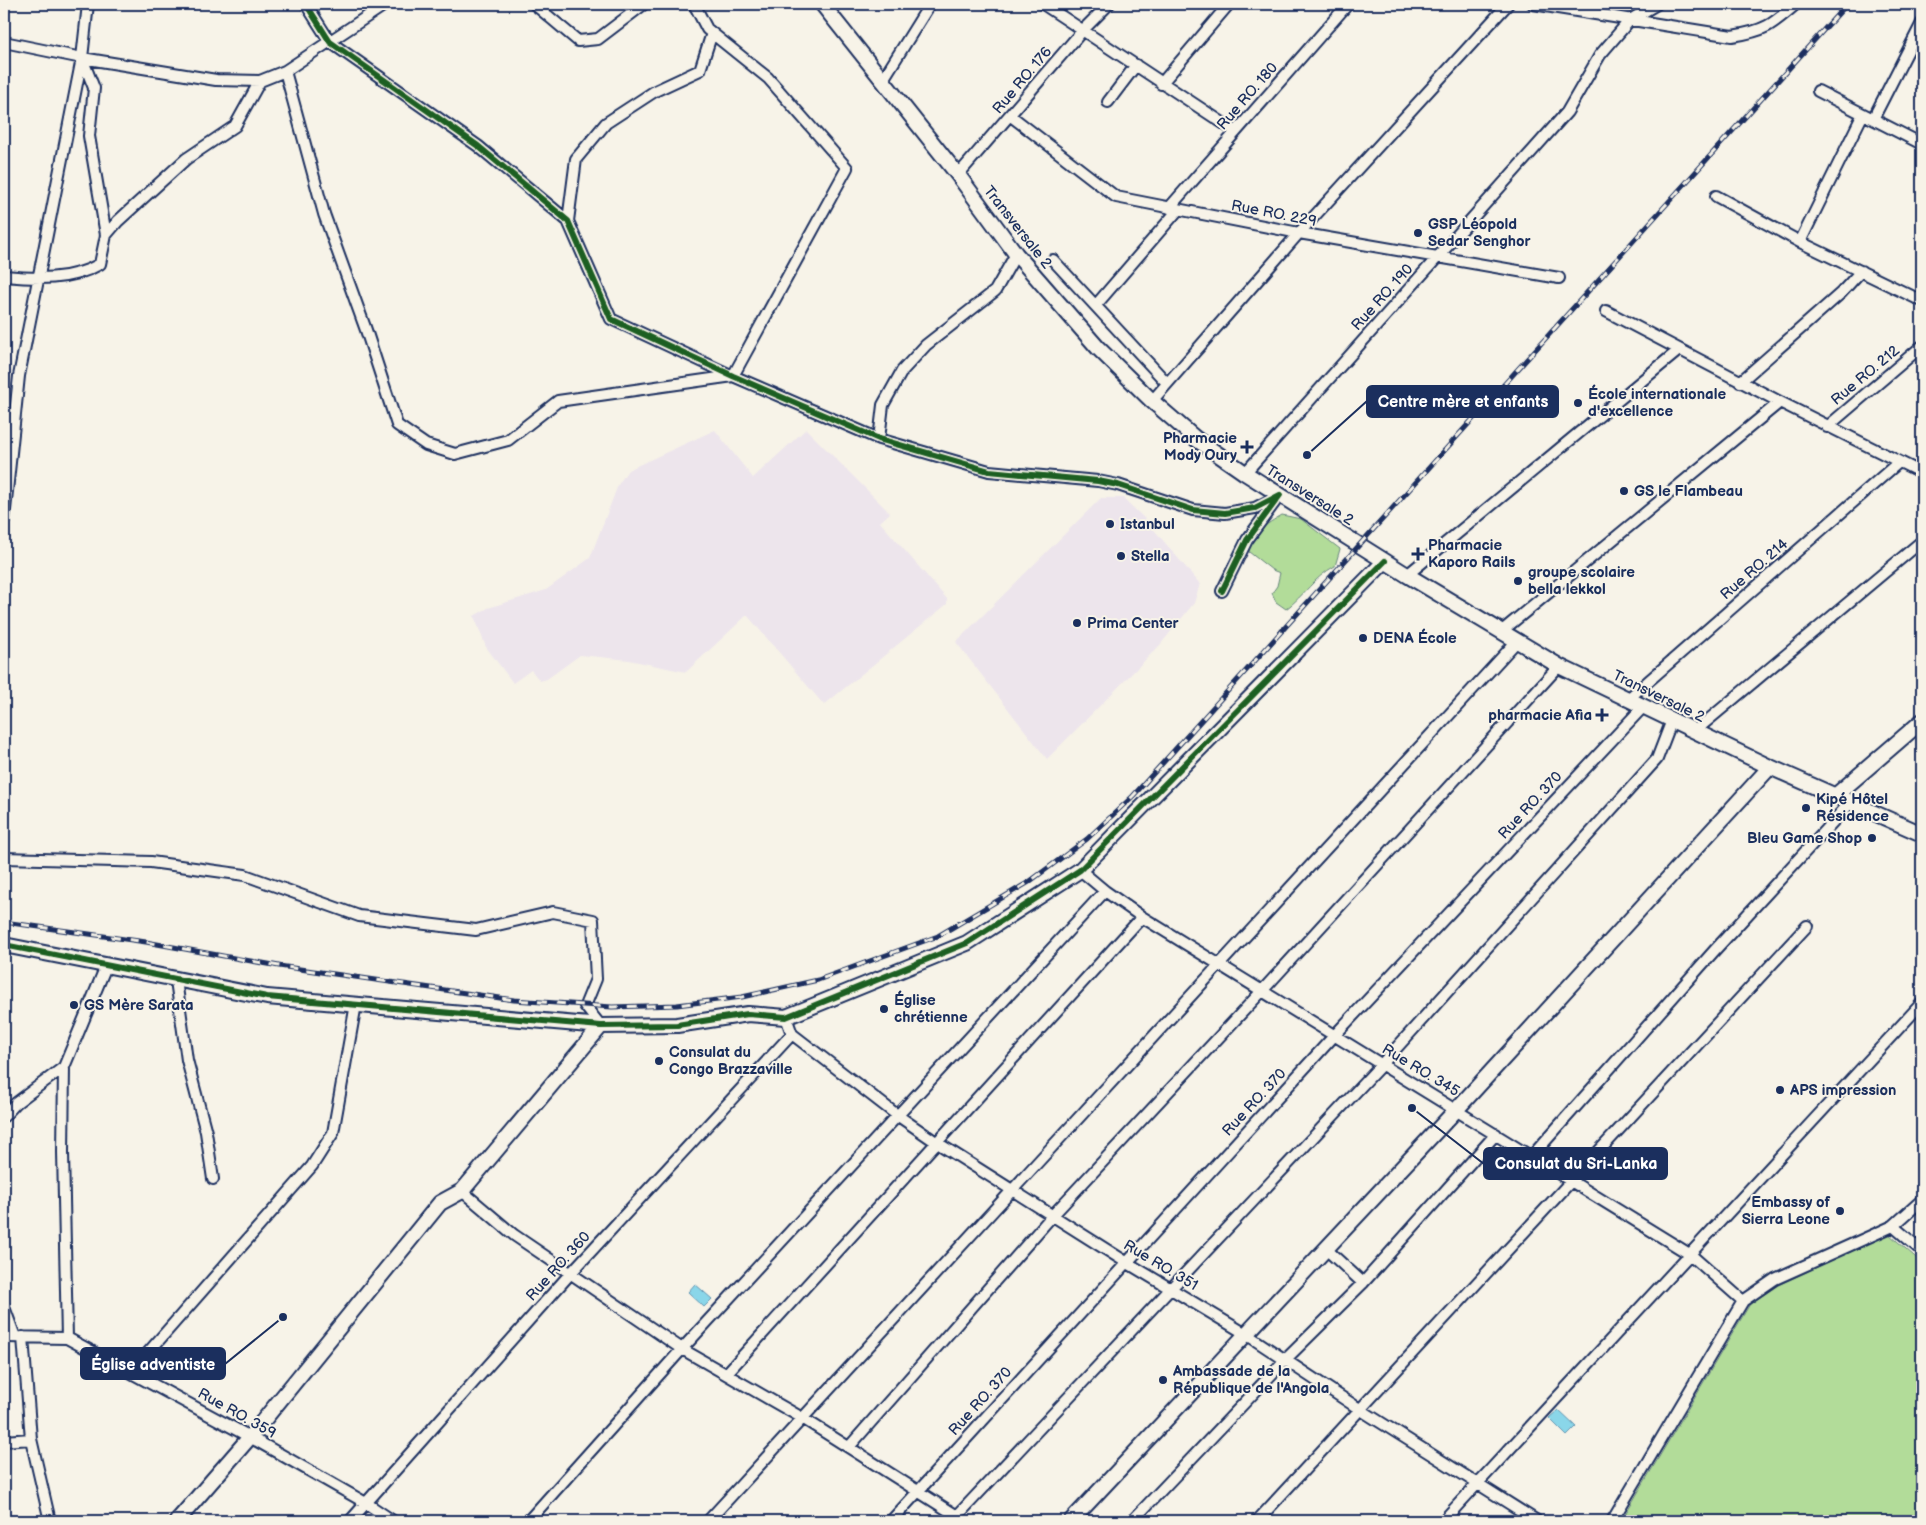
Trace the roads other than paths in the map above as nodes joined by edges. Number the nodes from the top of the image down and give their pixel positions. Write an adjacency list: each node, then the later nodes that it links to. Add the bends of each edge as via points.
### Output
1 (88, 4): 23 (street)
2 (306, 4): 22 (street)
3 (386, 4): 22 (street)
4 (534, 4): 5 (street, via 578,41 598,38)
5 (644, 4)
6 (694, 4): 20 (street)
7 (822, 4): 27 (street, Transversale 2)
8 (930, 4): 27 (street)
9 (1043, 4): 19 (street)
10 (1109, 4): 19 (street, Rue RO. 176)
11 (1229, 4): 28 (street)
12 (1348, 4): 34 (street, Rue RO. 180)
13 (1508, 4): 40 (street)
14 (1532, 4): 17 (street)
15 (1657, 4): 17 (street, Rue RO. 190)
16 (1796, 4): 17 (street, via 1773,24 1756,32 1732,36)
17 (1630, 20): 44 (street, Rue RO. 190, via 1600,55 1567,112)
18 (1922, 23): 33 (street)
19 (1083, 30): 24 (street); 32 (street, Rue RO. 176)
20 (712, 33): 39 (street, via 700,70 655,91 606,123 576,159); 55 (street, via 768,78 847,168)
21 (4, 42): 23 (street)
22 (330, 42): 25 (street); 39 (street, via 478,146)
23 (82, 58): 26 (street, via 216,80); 41 (street, via 94,88 89,136); 49 (street)
24 (1136, 65): 28 (street); 30 (street)
25 (285, 71): 26 (street); 55 (street, via 324,214 396,425 426,445 455,454 508,440 558,401)
26 (260, 81): 41 (street, via 235,126 186,159)
27 (882, 81): 36 (street, Transversale 2)
28 (1161, 84): 34 (street)
29 (1818, 91): 31 (street)
30 (1108, 102)
31 (1863, 114): 33 (street); 42 (street)
32 (1011, 116): 36 (street, Rue RO. 176); 38 (street, Rue RO. 229, via 1116,197)
33 (1873, 119): 35 (street)
34 (1235, 131): 38 (street, Rue RO. 180)
35 (1922, 144)
36 (958, 175): 43 (street, Transversale 2)
37 (1716, 196): 42 (street)
38 (1173, 209): 40 (street, Rue RO. 229); 51 (street, Rue RO. 180)
39 (568, 221): 55 (street, via 611,319)
40 (1299, 233): 44 (street, Rue RO. 229); 57 (street)
41 (106, 235): 49 (street, via 100,264 84,273)
42 (1800, 242): 46 (street)
43 (1016, 254): 58 (street, Transversale 2, via 1098,348); 61 (street, via 995,291 926,345 902,371 883,404)
44 (1438, 256): 48 (street, Rue RO. 229); 63 (street, Rue RO. 190)
45 (1053, 260): 51 (street)
46 (1861, 271): 50 (street); 56 (street, via 1841,293)
47 (4, 276): 49 (street)
48 (1559, 278)
49 (37, 279): 66 (street, via 20,376)
50 (1921, 298)
51 (1096, 305): 57 (street)
52 (1606, 311): 54 (street)
53 (1922, 346): 60 (street, Rue RO. 212)
54 (1679, 350): 56 (street); 69 (street)
55 (733, 376): 61 (street)
56 (1740, 382): 59 (street)
57 (1167, 383): 58 (street)
58 (1152, 401): 63 (street, Transversale 2, via 1196,439)
59 (1780, 402): 60 (street); 71 (street)
60 (1827, 426): 62 (street)
61 (879, 439): 65 (street, via 989,471 1118,485 1193,510 1233,512 1256,508)
62 (1899, 462): 64 (street); 74 (street, Rue RO. 214)
63 (1245, 473): 65 (street, Transversale 2)
64 (1922, 473)
65 (1280, 495): 68 (street, Transversale 2); 70 (street, via 1247,540)
66 (4, 520)
67 (1922, 541): 78 (street)
68 (1385, 560): 69 (street, Transversale 2); 84 (street)
69 (1407, 575): 71 (street, Transversale 2)
70 (1222, 591)
71 (1502, 631): 72 (street, Transversale 2)
72 (1517, 640): 73 (street, Transversale 2); 89 (street)
73 (1559, 666): 74 (street, Transversale 2); 92 (street)
74 (1628, 699): 75 (street, Transversale 2)
75 (1643, 706): 76 (street, Transversale 2); 98 (street, Rue RO. 370)
76 (1672, 720): 78 (street, Transversale 2); 99 (street, via 1656,759)
77 (1922, 722): 80 (street)
78 (1694, 731): 79 (street, Transversale 2)
79 (1770, 767): 80 (street, Transversale 2); 101 (street)
80 (1835, 796): 81 (street, Transversale 2)
81 (1850, 803): 82 (street, Transversale 2); 106 (street)
82 (1922, 834)
83 (4, 858): 96 (street, via 151,862 245,875 358,916 476,930 553,912 593,920 596,979 585,1006)
84 (1080, 870): 85 (street, Rue RO. 345); 95 (street, via 967,943)
85 (1105, 892): 86 (street, Rue RO. 345); 102 (street)
86 (1142, 917): 89 (street, Rue RO. 345); 105 (street)
87 (1807, 926): 108 (street)
88 (4, 945): 90 (street)
89 (1220, 963): 92 (street, Rue RO. 345); 110 (street)
90 (106, 966): 91 (street); 100 (street)
91 (176, 980): 94 (street, via 266,998); 107 (street, via 186,1060 206,1132)
92 (1262, 991): 98 (street, Rue RO. 345); 112 (street)
93 (1922, 1003): 116 (street)
94 (356, 1004): 96 (street); 129 (street, via 334,1133 312,1166)
95 (786, 1017): 96 (street, via 748,1014 677,1025); 97 (street)
96 (601, 1026): 109 (street)
97 (792, 1034): 102 (street, Rue RO. 351); 118 (street, Rue RO. 360)
98 (1333, 1037): 99 (street, Rue RO. 345); 117 (street, Rue RO. 370)
99 (1382, 1064): 101 (street, Rue RO. 345); 120 (street)
100 (64, 1067): 103 (street); 126 (street)
101 (1457, 1109): 104 (street, Rue RO. 345); 114 (street)
102 (897, 1115): 105 (street, Rue RO. 351); 127 (street)
103 (4, 1116)
104 (1496, 1134): 106 (street, Rue RO. 345); 119 (street)
105 (936, 1142): 110 (street, Rue RO. 351); 130 (street)
106 (1532, 1156): 108 (street, Rue RO. 345)
107 (213, 1179)
108 (1570, 1180): 116 (street, Rue RO. 345); 131 (street)
109 (462, 1191): 118 (street, via 514,1235); 133 (street, via 440,1203)
110 (1012, 1191): 112 (street, Rue RO. 351); 132 (street)
111 (1922, 1200): 113 (street)
112 (1052, 1216): 117 (street, Rue RO. 351); 136 (street)
113 (1893, 1226): 115 (street); 121 (street, via 1775,1279)
114 (1326, 1249): 119 (street); 123 (street)
115 (1922, 1252)
116 (1691, 1254): 121 (street, Rue RO. 345); 137 (street)
117 (1126, 1262): 120 (street, Rue RO. 351); 138 (street, Rue RO. 370)
118 (570, 1274): 127 (street); 139 (street, Rue RO. 360)
119 (1363, 1283): 128 (street)
120 (1171, 1288): 123 (street, Rue RO. 351); 140 (street)
121 (1743, 1301): 153 (street)
122 (4, 1307): 125 (street)
123 (1246, 1334): 128 (street, Rue RO. 351); 148 (street)
124 (4, 1337): 125 (street, Rue RO. 359)
125 (19, 1337): 126 (street, Rue RO. 359); 134 (street)
126 (68, 1338): 129 (street, Rue RO. 359)
127 (682, 1349): 130 (street); 145 (street)
128 (1286, 1360): 131 (street, Rue RO. 351); 149 (street)
129 (131, 1372): 133 (street, Rue RO. 359)
130 (726, 1374): 132 (street)
131 (1361, 1410): 137 (street, Rue RO. 351); 150 (street)
132 (804, 1419): 136 (street); 146 (street)
133 (250, 1437): 139 (street, Rue RO. 359); 142 (street)
134 (31, 1439): 135 (street); 141 (street)
135 (4, 1441)
136 (849, 1447): 138 (street)
137 (1478, 1484): 151 (street); 152 (street, Rue RO. 351)
138 (918, 1492): 140 (street); 147 (street, Rue RO. 370)
139 (366, 1503): 143 (street, Rue RO. 360); 144 (street, Rue RO. 359)
140 (961, 1519)
141 (50, 1521)
142 (177, 1521)
143 (350, 1521)
144 (393, 1521)
145 (528, 1521)
146 (708, 1521)
147 (891, 1521)
148 (1071, 1521)
149 (1132, 1521)
150 (1257, 1521)
151 (1443, 1521)
152 (1537, 1521)
153 (1612, 1521)

